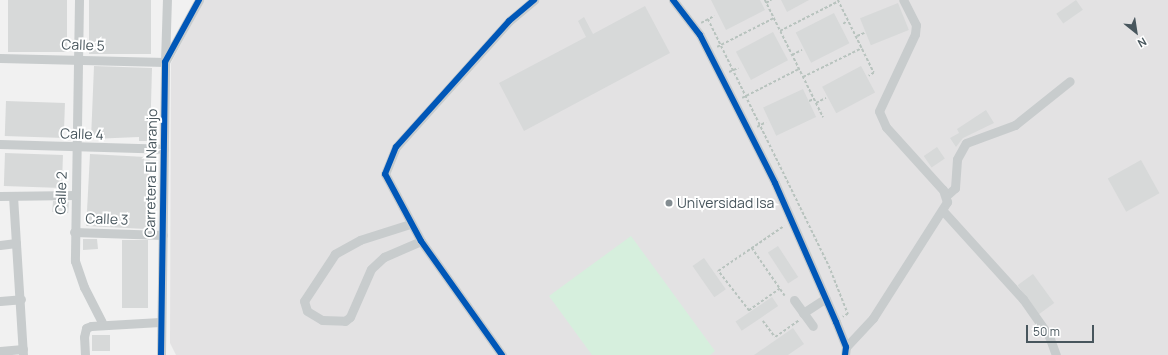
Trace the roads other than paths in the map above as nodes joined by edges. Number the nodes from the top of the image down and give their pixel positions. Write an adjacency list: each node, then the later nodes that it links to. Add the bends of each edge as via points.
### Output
1 (79, 0): 8 (street, Calle 2)
2 (167, 0): 9 (street)
3 (199, 0): 9 (street, Carretera El Naranjo)
4 (534, 0): 19 (street, via 509,21 390,155 385,174 387,183)
5 (673, 0): 25 (street, via 694,26 735,101)
6 (903, 0): 17 (street, via 916,25 916,34 881,104 880,117)
7 (0, 58): 8 (street, Calle 5)
8 (80, 59): 9 (street, Calle 5); 12 (street, Calle 2)
9 (165, 62): 13 (street, Carretera El Naranjo)
10 (1070, 81): 17 (street, via 1014,124 966,143 957,158 955,188)
11 (0, 144): 12 (street, Calle 4)
12 (77, 148): 13 (street, Calle 4); 14 (street, Calle 2)
13 (164, 149): 21 (street, Carretera El Naranjo)
14 (75, 195): 16 (street); 20 (street, Calle 2)
15 (0, 196): 16 (street)
16 (13, 196): 23 (street)
17 (946, 196): 18 (street)
18 (944, 212): 35 (street, via 873,318); 39 (street, via 1023,299 1049,336)
19 (410, 224): 22 (street); 22 (street, via 360,240 336,254 304,301 307,311 322,320 345,321 350,318 371,269 384,257)
20 (74, 232): 21 (street, Calle 3); 30 (street, Calle 2, via 78,270)
21 (163, 235): 31 (street, Carretera El Naranjo)
22 (420, 241): 38 (street)
23 (16, 243): 24 (street); 26 (street)
24 (0, 245)
25 (826, 298): 29 (street); 35 (street, via 836,322)
26 (21, 299): 28 (street); 34 (street)
27 (794, 300): 29 (street)
28 (0, 301)
29 (804, 314): 32 (street)
30 (102, 322): 31 (street); 36 (street, via 86,328)
31 (160, 322): 37 (street, Carretera El Naranjo)
32 (813, 326)
33 (0, 351): 34 (street)
34 (23, 352)
35 (844, 353)
36 (85, 355)
37 (161, 355)
38 (502, 355)
39 (1056, 355)

